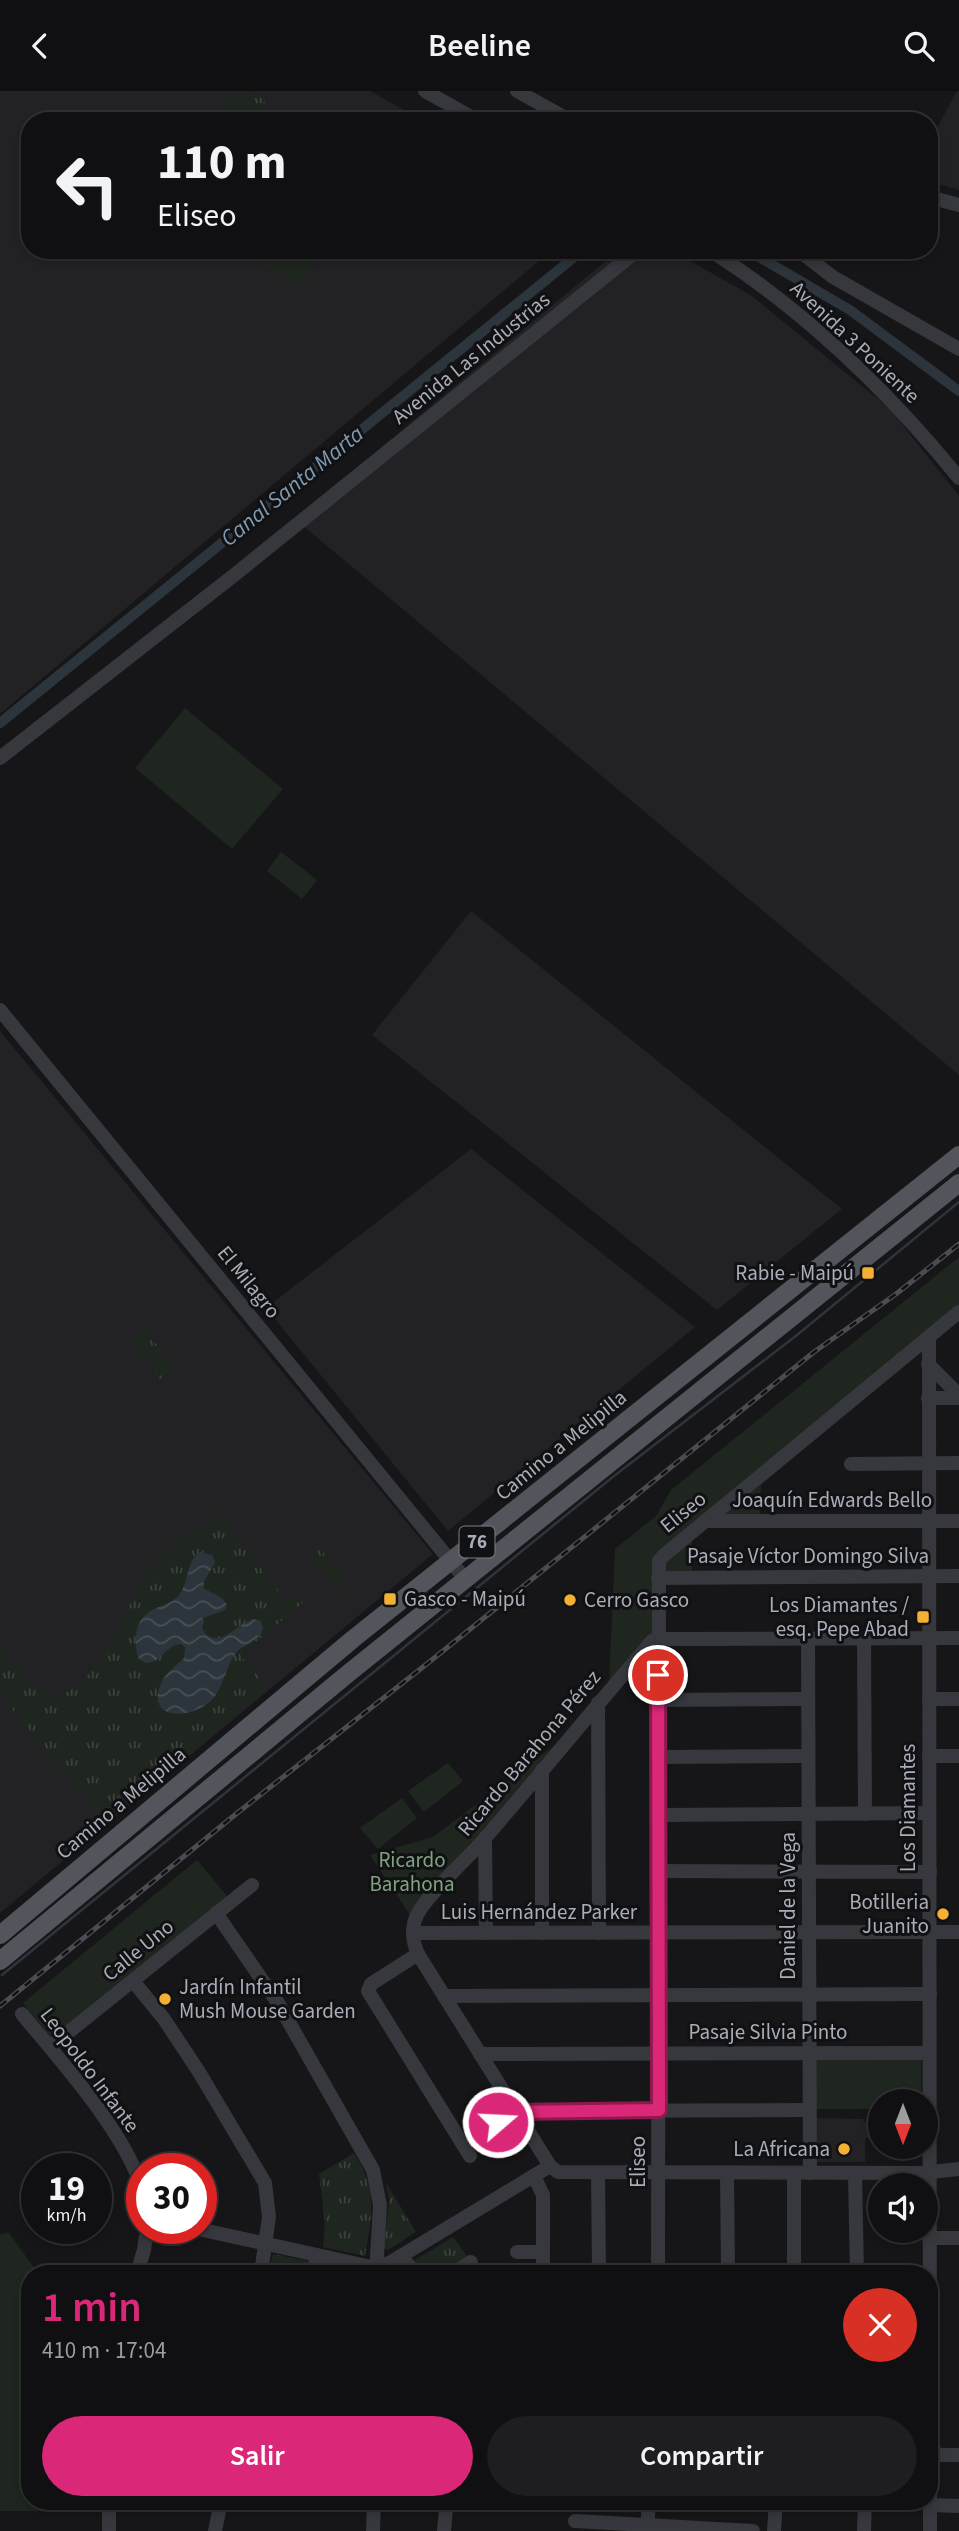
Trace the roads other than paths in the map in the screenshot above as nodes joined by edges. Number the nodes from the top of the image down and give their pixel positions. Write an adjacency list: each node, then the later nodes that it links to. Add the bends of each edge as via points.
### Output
1 (425, 91): 3 (street)
2 (517, 91): 4 (street)
3 (462, 112)
4 (554, 112)
5 (938, 199): 6 (street)
6 (959, 205)
7 (627, 259): 12 (street, Avenida Las Industrias)
8 (724, 259): 11 (street, Avenida 3 Poniente, via 757,281 838,350 928,440)
9 (810, 259): 10 (street)
10 (959, 349)
11 (959, 478)
12 (0, 758)
13 (0, 1010): 33 (street, El Milagro)
14 (959, 1154): 16 (main road, Camino a Melipilla / 76)
15 (959, 1183): 17 (main road, 76)
16 (786, 1294): 17 (main road); 20 (main road, Camino a Melipilla / 76)
17 (799, 1312): 22 (main road, 76)
18 (959, 1312): 19 (street, Eliseo)
19 (929, 1337): 21 (street, Los Diamantes); 30 (street, Eliseo)
20 (712, 1353): 22 (main road); 28 (main road, Camino a Melipilla / 76)
21 (928, 1364): 23 (street); 24 (street, Los Diamantes)
22 (727, 1370): 29 (main road, 76)
23 (959, 1396): 24 (street)
24 (928, 1398): 27 (street, Los Diamantes)
25 (959, 1463): 27 (street)
26 (851, 1464): 27 (street)
27 (929, 1464): 31 (street, Los Diamantes)
28 (549, 1484): 29 (main road); 33 (main road, Camino a Melipilla / 76)
29 (564, 1501): 37 (main road, 76)
30 (705, 1521): 31 (street, Joaquín Edwards Bello); 36 (street, Eliseo, via 663,1556)
31 (929, 1521): 32 (street, Joaquín Edwards Bello); 34 (street, Los Diamantes)
32 (959, 1521)
33 (451, 1562): 37 (street, El Milagro); 71 (main road, Camino a Melipilla / 76)
34 (929, 1576): 35 (street, Pasaje Víctor Domingo Silva); 36 (street, Pasaje Víctor Domingo Silva); 40 (street, Los Diamantes)
35 (959, 1576)
36 (658, 1578): 42 (street, Eliseo)
37 (466, 1580): 73 (main road, 76)
38 (808, 1638): 39 (street); 42 (street); 43 (street, Daniel de la Vega)
39 (864, 1638): 40 (street); 55 (street)
40 (929, 1638): 41 (street); 44 (street, Los Diamantes)
41 (959, 1638)
42 (658, 1639): 46 (street, Eliseo); 47 (street, Ricardo Barahona Pérez)
43 (808, 1699): 46 (street); 48 (street, Daniel de la Vega)
44 (929, 1699): 45 (street); 49 (street, Los Diamantes)
45 (959, 1699)
46 (658, 1700): 51 (street, Eliseo)
47 (598, 1703): 52 (street, Ricardo Barahona Pérez); 69 (street)
48 (808, 1756): 51 (street); 54 (street, Daniel de la Vega)
49 (929, 1756): 50 (street); 53 (street, Los Diamantes)
50 (959, 1756)
51 (658, 1757): 56 (street, Eliseo)
52 (542, 1770): 57 (street, Ricardo Barahona Pérez); 68 (street)
53 (929, 1813): 55 (street); 60 (street, Los Diamantes)
54 (808, 1814): 55 (street); 56 (street); 59 (street, Daniel de la Vega)
55 (865, 1814)
56 (658, 1815): 58 (street, Eliseo)
57 (485, 1839): 66 (street, Ricardo Barahona Pérez, via 423,1907); 67 (street)
58 (658, 1871): 59 (street); 70 (street, Eliseo)
59 (809, 1871): 60 (street); 63 (street, Daniel de la Vega)
60 (930, 1872): 64 (street, Los Diamantes)
61 (252, 1885): 62 (street, Calle Uno)
62 (216, 1913): 74 (street, Calle Uno); 115 (street, via 278,2003 373,2170 380,2205)
63 (809, 1932): 64 (street, Luis Hernández Parker); 70 (street, Luis Hernández Parker); 77 (street, Daniel de la Vega)
64 (930, 1932): 65 (street, Luis Hernández Parker); 75 (street, Los Diamantes)
65 (959, 1932)
66 (413, 1933): 67 (street, Luis Hernández Parker); 72 (street)
67 (486, 1933): 68 (street, Luis Hernández Parker)
68 (542, 1933): 69 (street, Luis Hernández Parker)
69 (599, 1933): 70 (street, Luis Hernández Parker)
70 (659, 1933): 76 (street, Eliseo)
71 (0, 1935)
72 (418, 1954): 78 (street); 87 (street, via 371,1984 369,1991 466,2150)
73 (0, 1961)
74 (133, 1981): 80 (street, Calle Uno); 105 (street, via 164,2019 259,2171 268,2198)
75 (930, 1994): 77 (street); 83 (street, Los Diamantes)
76 (659, 1995): 77 (street); 78 (street); 81 (street, Eliseo)
77 (809, 1995): 82 (street, Daniel de la Vega)
78 (444, 1996): 84 (street)
79 (22, 2014): 80 (street, Leopoldo Infante)
80 (50, 2047): 88 (street, Leopoldo Infante)
81 (659, 2053): 82 (street, Pasaje Silvia Pinto); 84 (street, Pasaje Silvia Pinto); 85 (street, Eliseo)
82 (809, 2053): 83 (street, Pasaje Silvia Pinto); 86 (street, Daniel de la Vega)
83 (929, 2053): 98 (street, Los Diamantes)
84 (480, 2054): 87 (street)
85 (659, 2110): 86 (street); 87 (street); 92 (street, Eliseo)
86 (809, 2110): 95 (street, Daniel de la Vega)
87 (515, 2112): 89 (street)
88 (126, 2153)
89 (550, 2167): 91 (street, via 561,2173); 99 (street)
90 (959, 2169): 98 (street)
91 (598, 2173): 92 (street); 120 (street)
92 (659, 2173): 93 (street); 121 (street, Eliseo)
93 (727, 2173): 94 (street); 122 (street)
94 (794, 2173): 95 (street); 123 (street)
95 (810, 2173): 96 (street)
96 (855, 2173): 97 (street); 124 (street)
97 (868, 2173)
98 (929, 2173)
99 (534, 2176): 107 (street, via 543,2195); 109 (street)
100 (217, 2233): 105 (street)
101 (938, 2238): 102 (street)
102 (959, 2238)
103 (929, 2243): 125 (street, Los Diamantes)
104 (145, 2244): 111 (street)
105 (266, 2244): 108 (street); 112 (street)
106 (517, 2252): 107 (street)
107 (543, 2252): 119 (street)
108 (316, 2255): 113 (street); 114 (street)
109 (401, 2256): 116 (street); 117 (street)
110 (471, 2262): 118 (street)
111 (139, 2265)
112 (262, 2265)
113 (315, 2265)
114 (354, 2265)
115 (376, 2265)
116 (386, 2265)
117 (408, 2265)
118 (466, 2265)
119 (543, 2265)
120 (599, 2265)
121 (659, 2265)
122 (728, 2265)
123 (794, 2265)
124 (857, 2265)
125 (929, 2265)
126 (938, 2454): 127 (street)
127 (959, 2455)
128 (938, 2501): 129 (street)
129 (959, 2505)
130 (109, 2510): 139 (street)
131 (218, 2510): 140 (street)
132 (374, 2510): 141 (street)
133 (448, 2510): 142 (street)
134 (775, 2510): 144 (street)
135 (865, 2510): 145 (street)
136 (930, 2510): 146 (street, Los Diamantes)
137 (575, 2521): 138 (street)
138 (647, 2527): 143 (street)
139 (109, 2531)
140 (215, 2531)
141 (373, 2531)
142 (444, 2531)
143 (753, 2531)
144 (774, 2531)
145 (864, 2531)
146 (930, 2531)

